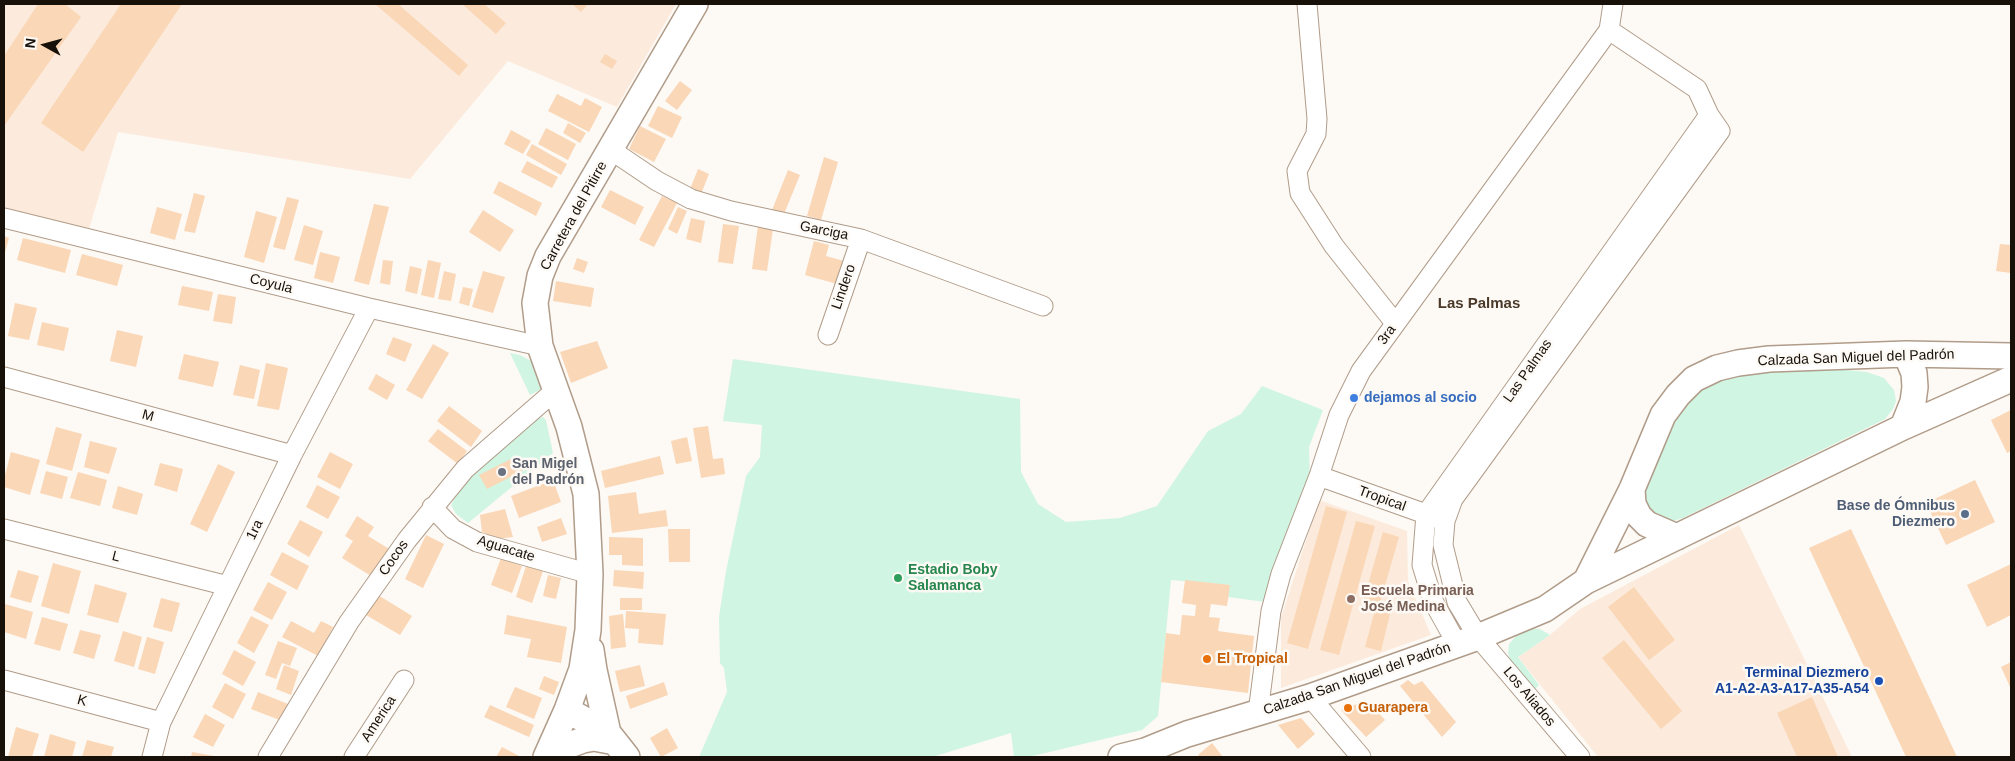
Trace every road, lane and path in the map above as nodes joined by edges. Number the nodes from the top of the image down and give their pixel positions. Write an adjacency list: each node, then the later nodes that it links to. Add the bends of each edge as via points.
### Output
1 (695, 4): 6 (main road, Carretera del Pitirre)
2 (1307, 4): 11 (street, via 1317,119 1316,134 1298,170 1300,193 1334,246)
3 (1613, 4): 4 (street, 3ra)
4 (1609, 30): 5 (street, Las Palmas, via 1697,89); 11 (street, 3ra)
5 (1710, 114): 24 (street, Las Palmas); 25 (street, Las Palmas, via 1720,131 1453,499)
6 (611, 150): 8 (street, Garciga, via 657,181 692,199 740,213); 13 (main road, Carretera del Pitirre, via 548,256 540,276 535,303)
7 (4, 218): 10 (street, Coyula)
8 (861, 239): 9 (street, Garciga); 12 (street, Lindero)
9 (1043, 306)
10 (369, 308): 13 (street, Coyula); 20 (street, 1ra)
11 (1395, 324): 21 (street, 3ra, via 1361,371 1339,415)
12 (828, 335)
13 (540, 346): 18 (main road, Carretera del Pitirre)
14 (1906, 354): 15 (main road, Calzada San Miguel del Padrón); 19 (main road, via 1914,373 1915,387); 22 (main road, Calzada San Miguel del Padrón, via 1769,359 1717,368 1694,379 1664,415)
15 (2011, 356)
16 (4, 377): 20 (street, M)
17 (2011, 379): 19 (main road, Calzada San Miguel del Padrón)
18 (557, 389): 23 (street, Cocos, via 465,469); 28 (main road, Carretera del Pitirre, via 586,494)
19 (1903, 427): 27 (main road, Calzada San Miguel del Padrón)
20 (292, 455): 30 (street, 1ra)
21 (1319, 476): 24 (street, Tropical); 37 (street, 3ra, via 1281,574 1271,611)
22 (1632, 489): 27 (main road, via 1633,504 1639,516 1647,524); 29 (main road, Calzada San Miguel del Padrón)
23 (432, 507): 28 (street, Aguacate, via 453,529 476,542); 42 (street, Cocos, via 349,622)
24 (1426, 514): 25 (street, Tropical); 32 (street, via 1422,565 1433,601)
25 (1445, 521): 32 (street, Las Palmas, via 1443,545)
26 (4, 528): 30 (street, L)
27 (1676, 537): 29 (main road, Calzada San Miguel del Padrón)
28 (590, 574): 31 (main road, Carretera del Pitirre)
29 (1586, 581): 32 (main road, Calzada San Miguel del Padrón, via 1545,609)
30 (228, 586): 38 (street, 1ra)
31 (588, 630): 36 (main road, Carretera del Pitirre, via 582,669); 39 (main road, via 594,670)
32 (1467, 641): 35 (main road, Calzada San Miguel del Padrón); 48 (street, Los Aliados)
33 (4, 680): 38 (street, K)
34 (404, 680): 43 (street, America)
35 (1310, 697): 37 (main road, Calzada San Miguel del Padrón); 47 (street)
36 (567, 710): 39 (main road); 44 (main road, Carretera del Pitirre)
37 (1258, 713): 40 (main road, Calzada San Miguel del Padrón, via 1187,734)
38 (161, 722): 41 (street, 1ra)
39 (617, 744): 45 (main road, via 594,738 583,740 567,746)
40 (1148, 754): 46 (main road, Calzada San Miguel del Padrón)
41 (152, 757)
42 (268, 757)
43 (354, 757)
44 (546, 757)
45 (554, 757)
46 (1121, 757)
47 (1361, 757)
48 (1580, 757)

